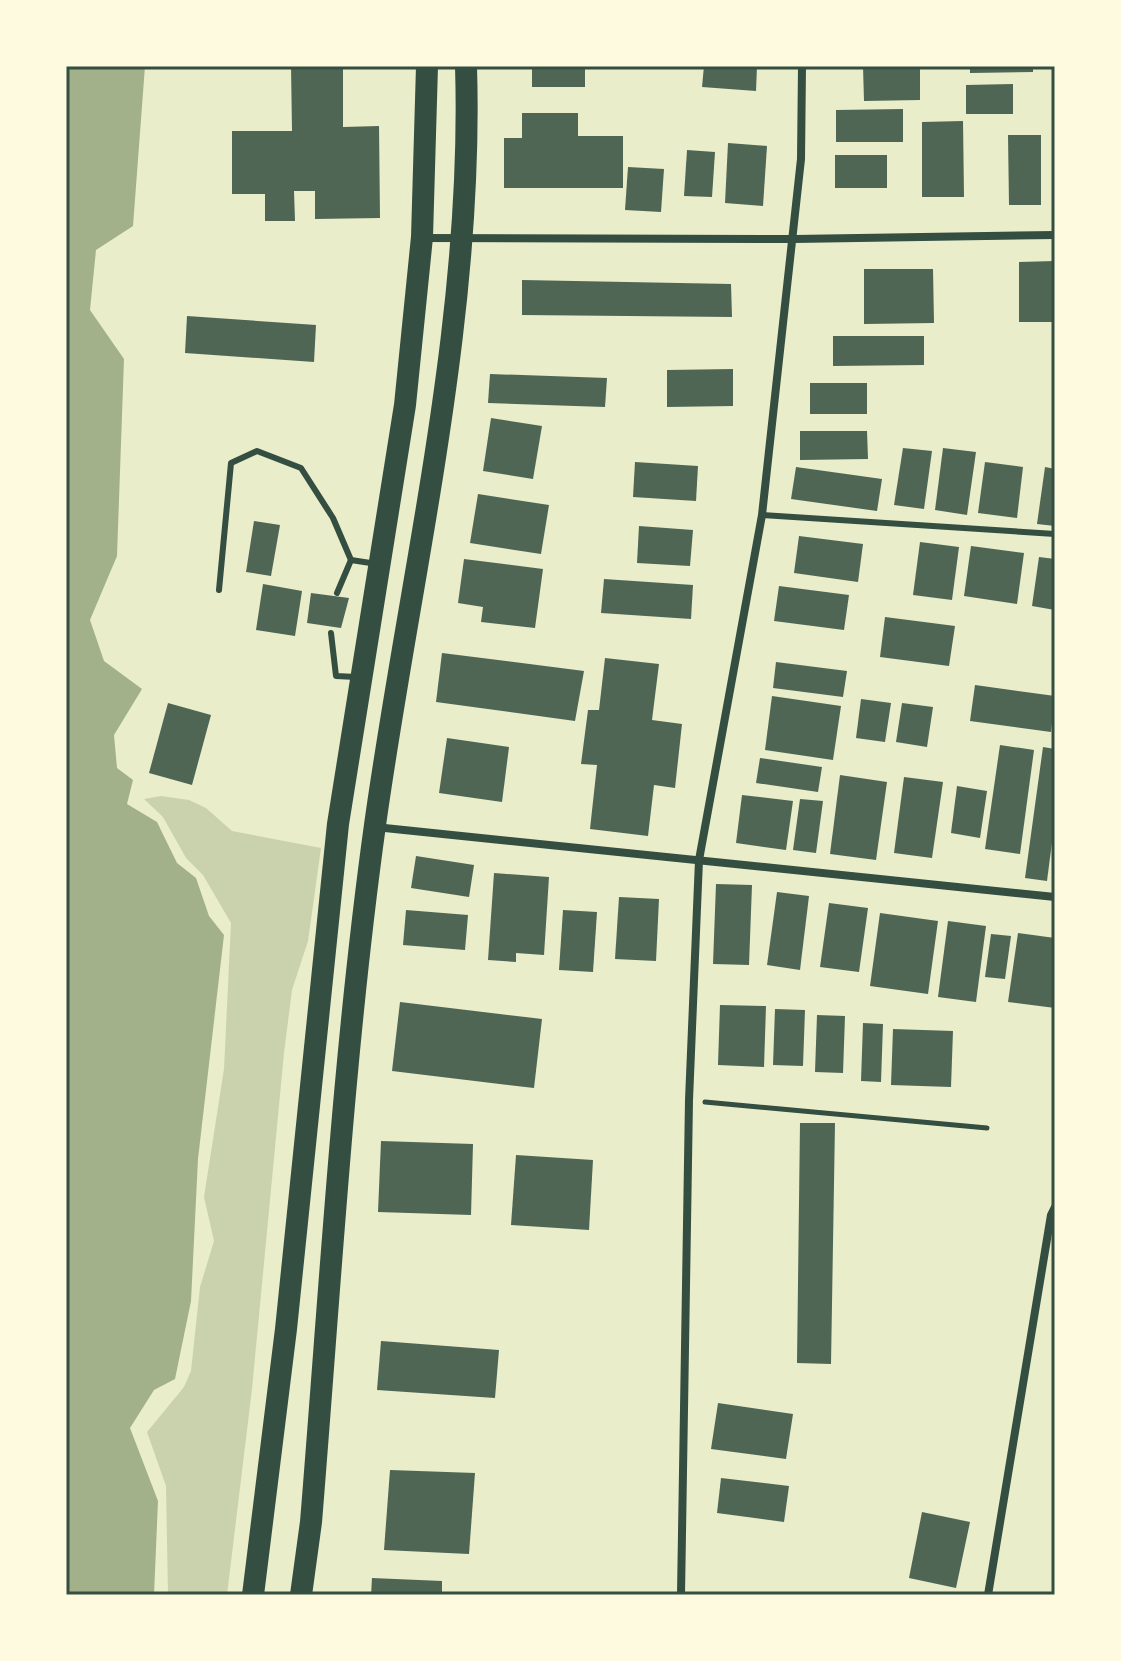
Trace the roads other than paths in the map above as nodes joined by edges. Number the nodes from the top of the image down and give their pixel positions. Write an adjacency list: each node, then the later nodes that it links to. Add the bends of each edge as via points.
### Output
1 (427, 66): 5 (highway)
2 (466, 66): 6 (highway)
3 (802, 66): 7 (street)
4 (1055, 235): 7 (street)
5 (422, 237): 6 (street); 11 (highway, via 405,405)
6 (463, 239): 7 (street); 16 (highway)
7 (794, 239): 8 (street)
8 (762, 515): 9 (lane); 17 (street)
9 (1055, 534)
10 (351, 560): 11 (lane); 12 (lane, via 333,518 301,468 257,451 231,463); 13 (lane)
11 (380, 564): 15 (highway)
12 (219, 590)
13 (337, 593)
14 (331, 633): 15 (lane, via 336,676)
15 (361, 677): 20 (highway, via 336,839 283,1360)
16 (375, 827): 17 (street); 21 (highway)
17 (699, 860): 18 (street); 22 (street, via 689,1100)
18 (1055, 897)
19 (1055, 1207): 23 (street)
20 (253, 1595)
21 (301, 1595)
22 (681, 1595)
23 (988, 1595)

